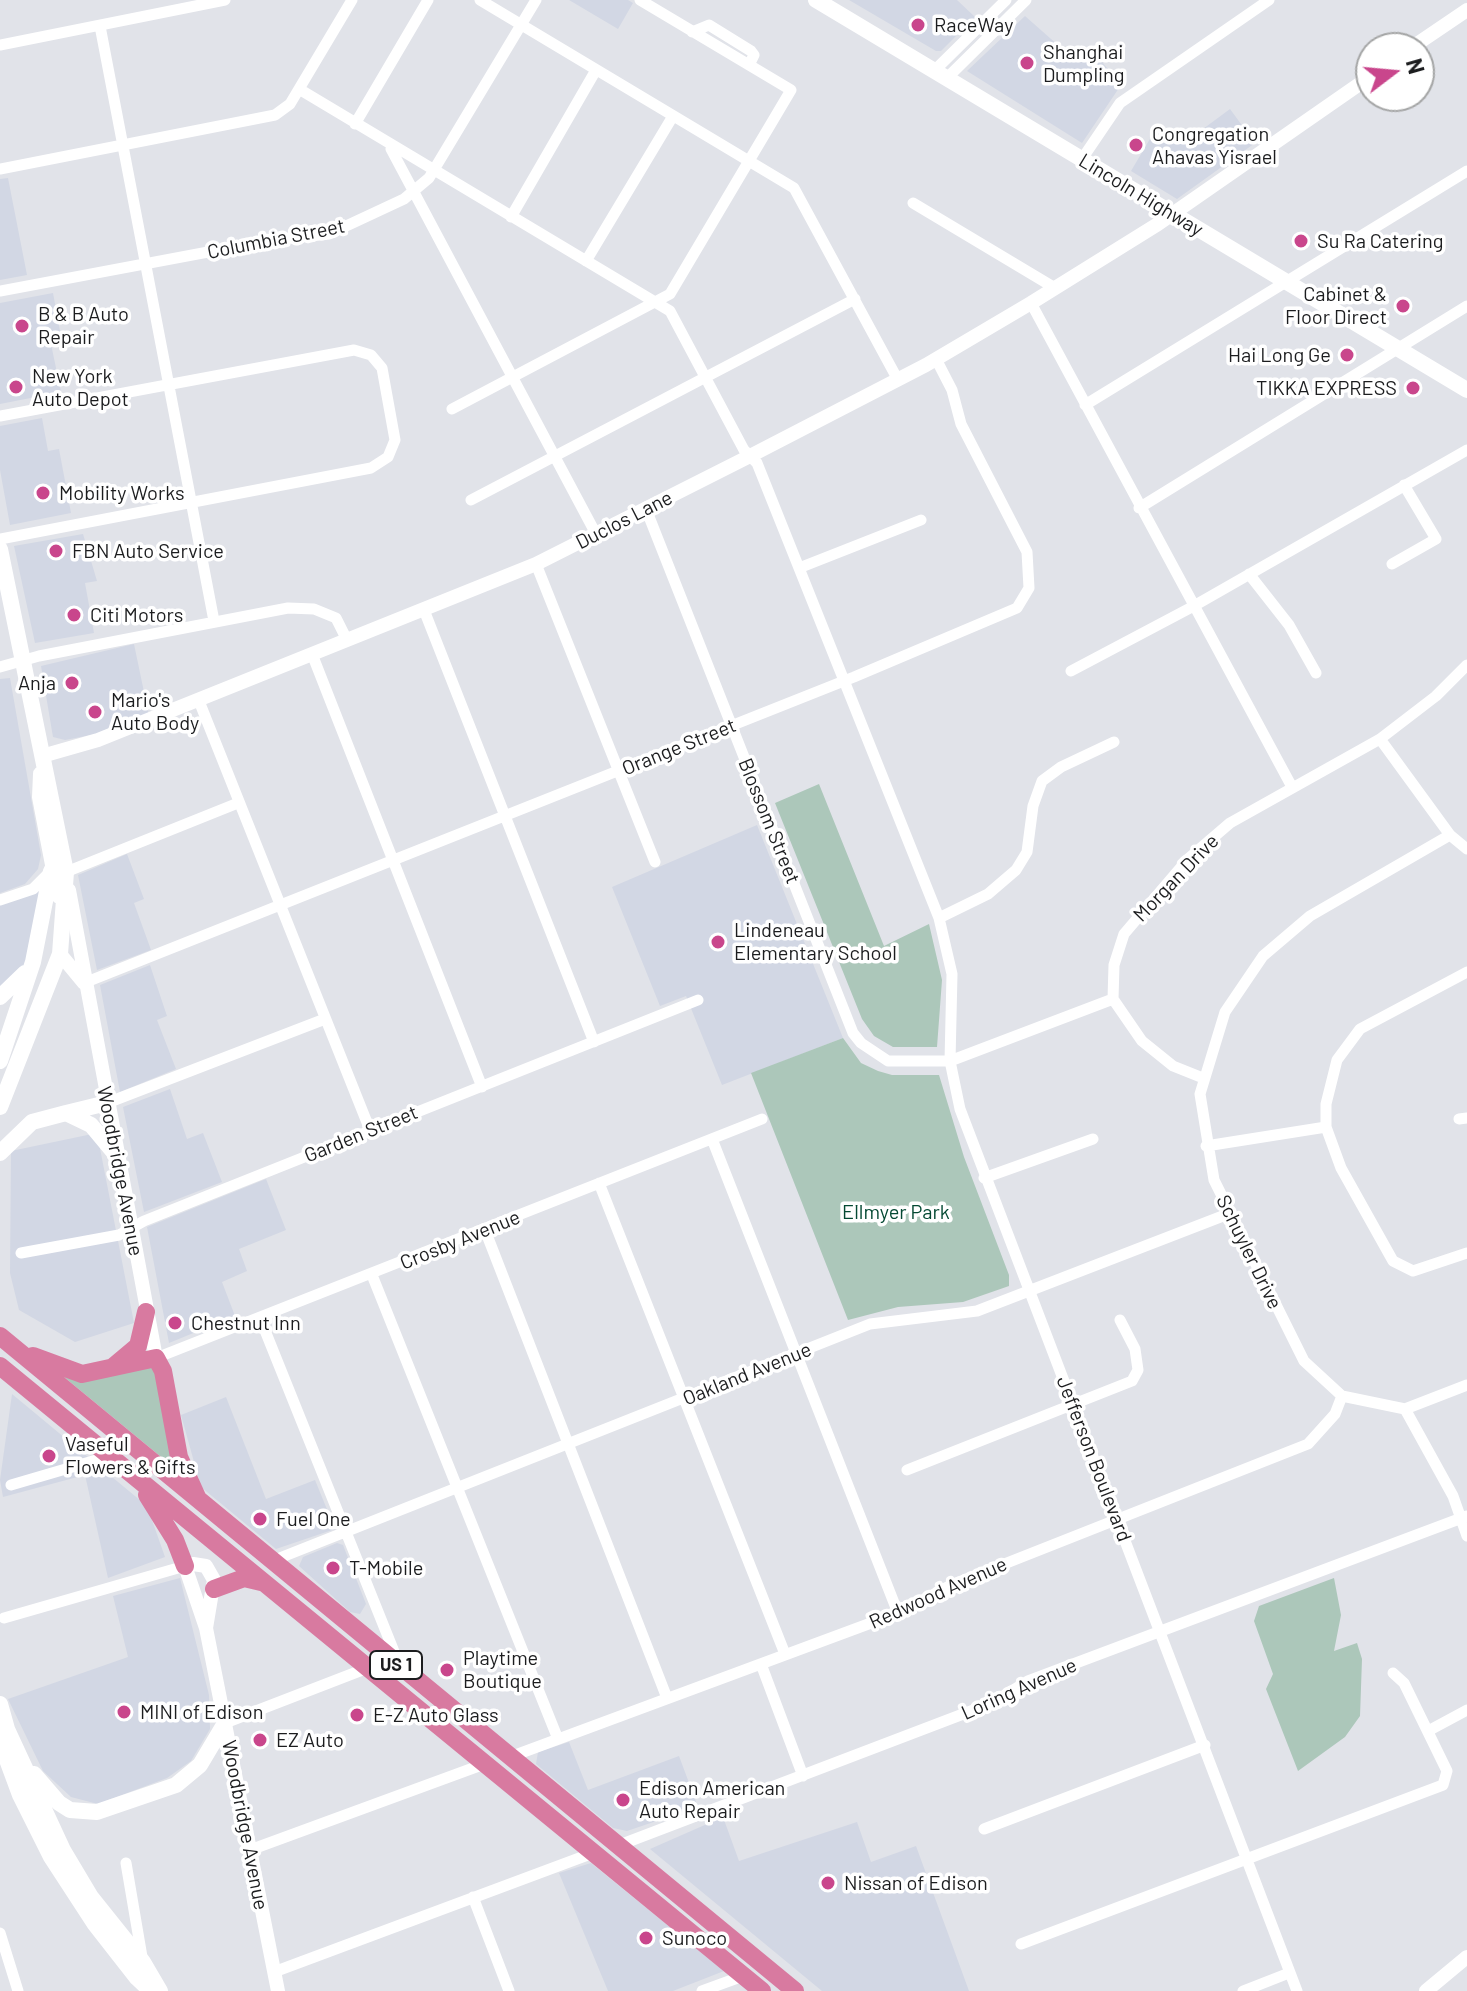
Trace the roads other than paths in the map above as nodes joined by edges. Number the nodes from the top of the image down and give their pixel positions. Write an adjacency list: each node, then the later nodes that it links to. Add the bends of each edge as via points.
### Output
1 (225, 0): 13 (street)
2 (352, 0): 19 (street)
3 (428, 0): 21 (street)
4 (480, 0): 12 (street)
5 (536, 0): 12 (street, Columbia Street)
6 (640, 0): 25 (street, via 791,90)
7 (816, 0): 17 (main road, Lincoln Highway)
8 (1006, 0): 17 (street)
9 (1026, 0): 17 (street)
10 (1269, 0): 24 (street, via 1120,103)
11 (1467, 10): 14 (street)
12 (522, 25): 16 (street); 27 (street, Columbia Street)
13 (100, 26): 15 (street); 23 (street)
14 (1435, 32)
15 (0, 45)
16 (596, 70): 20 (street); 32 (street)
17 (941, 74): 24 (main road, Lincoln Highway)
18 (1355, 87): 31 (street, Duclos Lane)
19 (299, 89): 21 (street, Jefferson Boulevard); 23 (street, via 275,115)
20 (673, 116): 25 (street); 33 (street)
21 (355, 124): 22 (street, Jefferson Boulevard)
22 (386, 142): 27 (street, Jefferson Boulevard); 29 (street)
23 (123, 146): 26 (street); 34 (street)
24 (1082, 159): 31 (main road, Lincoln Highway)
25 (750, 162): 38 (street, via 799,194); 39 (street, via 670,294)
26 (0, 169)
27 (433, 171): 29 (street, Columbia Street); 32 (street, Jefferson Boulevard)
28 (1467, 171): 35 (street)
29 (416, 192): 34 (street, Columbia Street, via 336,232); 44 (street)
30 (913, 203): 36 (street)
31 (1172, 213): 35 (main road, Lincoln Highway); 36 (street, Duclos Lane)
32 (511, 217): 33 (street, Jefferson Boulevard)
33 (586, 261): 39 (street, Jefferson Boulevard)
34 (146, 264): 37 (street, Columbia Street); 47 (street)
35 (1284, 282): 42 (main road, Lincoln Highway); 49 (street)
36 (1055, 288): 40 (street, Duclos Lane)
37 (0, 291)
38 (855, 299): 45 (street); 46 (street)
39 (657, 303): 44 (street); 45 (street, Jefferson Boulevard, via 672,314)
40 (1031, 303): 43 (street, Duclos Lane); 49 (street)
41 (1467, 306): 42 (street)
42 (1398, 349): 48 (main road, Lincoln Highway); 58 (street)
43 (936, 359): 46 (street, Duclos Lane); 78 (street, Orange Street, via 961,424 1027,552 1029,588 1007,615)
44 (513, 377): 50 (street); 54 (street)
45 (705, 378): 53 (street, Jefferson Boulevard); 54 (street)
46 (898, 380): 53 (street, Duclos Lane)
47 (169, 383): 51 (street); 57 (street); 57 (street, via 354,350 377,361 390,402 395,440 383,462)
48 (1467, 390)
49 (1085, 405): 58 (street)
50 (452, 409)
51 (0, 416)
52 (1467, 450): 55 (street)
53 (750, 456): 59 (street, Duclos Lane); 66 (street, Jefferson Boulevard)
54 (555, 457): 56 (street); 61 (street)
55 (1404, 485): 65 (street, via 1436,539); 67 (street)
56 (471, 500)
57 (191, 503): 62 (street); 70 (street)
58 (1139, 508): 68 (street)
59 (646, 509): 61 (street, Duclos Lane); 80 (street, Blossom Street)
60 (921, 520): 66 (street)
61 (596, 534): 64 (street, Duclos Lane)
62 (0, 539)
63 (0, 549): 73 (main road, Woodbridge Avenue)
64 (536, 564): 69 (street, Duclos Lane); 84 (street)
65 (1392, 564)
66 (799, 568): 78 (street, Jefferson Boulevard)
67 (1249, 574): 68 (street); 77 (street, via 1289,625)
68 (1192, 607): 76 (street); 85 (street)
69 (424, 610): 71 (street, Duclos Lane); 87 (street)
70 (214, 621): 71 (street, via 288,608 314,609 336,618); 73 (street)
71 (347, 640): 72 (street, Duclos Lane)
72 (312, 654): 79 (street, Duclos Lane); 90 (street)
73 (22, 661): 75 (street); 83 (main road, Woodbridge Avenue)
74 (1467, 665): 81 (street, Morgan Drive)
75 (0, 667)
76 (1071, 671)
77 (1316, 673)
78 (843, 681): 80 (street, Orange Street); 95 (street, Jefferson Boulevard)
79 (199, 701): 83 (street, Duclos Lane); 86 (street)
80 (732, 726): 84 (street, Orange Street); 106 (street, Blossom Street, via 853,1033 869,1051 888,1061)
81 (1380, 739): 85 (street, Morgan Drive); 88 (street)
82 (1114, 742): 95 (street, via 1042,781 1027,852 1016,870 988,894)
83 (42, 756): 92 (main road, Woodbridge Avenue, via 40,797)
84 (619, 771): 87 (street, Orange Street); 91 (street)
85 (1292, 787): 101 (street, Morgan Drive, via 1230,823 1153,896 1120,942)
86 (238, 803): 92 (street); 94 (street)
87 (504, 816): 90 (street, Orange Street); 104 (street)
88 (1450, 835): 89 (street); 107 (street, Schuyler Drive, via 1310,916 1263,956 1225,1012)
89 (1467, 849)
90 (393, 860): 94 (street, Orange Street); 108 (street)
91 (655, 862)
92 (59, 871): 93 (street, via 33,889); 96 (main road); 97 (main road); 99 (street, Woodbridge Avenue)
93 (0, 900)
94 (280, 906): 99 (street, Orange Street); 103 (street)
95 (939, 918): 106 (street, Jefferson Boulevard, via 952,974)
96 (60, 954): 99 (street, Woodbridge Avenue); 110 (main road)
97 (33, 962): 100 (main road, via 19,983); 105 (main road)
98 (1467, 972): 113 (street, via 1360,1029 1337,1060 1329,1083)
99 (84, 983): 109 (street, Woodbridge Avenue)
100 (0, 997)
101 (1113, 999): 106 (street); 107 (street, via 1142,1041 1173,1066)
102 (698, 1000): 104 (street, Garden Street)
103 (325, 1019): 109 (street); 114 (street)
104 (594, 1042): 108 (street, Garden Street)
105 (0, 1061)
106 (950, 1061): 120 (street, Jefferson Boulevard)
107 (1203, 1078): 117 (street, Schuyler Drive)
108 (482, 1087): 114 (street, Garden Street)
109 (107, 1103): 111 (main road); 119 (street, Woodbridge Avenue)
110 (0, 1107)
111 (66, 1113): 118 (main road, via 32,1122); 119 (main road, via 91,1125)
112 (762, 1119): 115 (street, Crosby Avenue)
113 (1326, 1127): 117 (street); 126 (street, via 1341,1168 1393,1261 1413,1271)
114 (370, 1130): 123 (street, Garden Street)
115 (712, 1139): 121 (street, Crosby Avenue); 133 (street)
116 (1093, 1139): 120 (street)
117 (1206, 1146): 122 (street, Schuyler Drive)
118 (0, 1153)
119 (116, 1155): 123 (street, Woodbridge Avenue)
120 (984, 1178): 128 (street, Jefferson Boulevard)
121 (599, 1183): 124 (street, Crosby Avenue); 139 (street)
122 (1228, 1214): 128 (street, Oakland Avenue); 138 (street, Schuyler Drive, via 1304,1361)
123 (131, 1228): 125 (street, Garden Street, via 119,1235); 129 (street, Woodbridge Avenue)
124 (485, 1230): 127 (street, Crosby Avenue); 142 (street)
125 (21, 1253)
126 (1467, 1253)
127 (372, 1275): 130 (street, Crosby Avenue); 147 (street)
128 (1030, 1292): 133 (street, Oakland Avenue, via 977,1311 870,1324); 140 (street, Jefferson Boulevard)
129 (146, 1312): 134 (street, Woodbridge Avenue); 136 (highway, via 138,1346)
130 (260, 1318): 134 (street, Crosby Avenue); 151 (street)
131 (1120, 1320): 140 (street, via 1135,1349 1135,1378)
132 (6, 1342): 136 (highway, via 82,1374); 148 (highway, US 1)
133 (796, 1354): 139 (street, Oakland Avenue); 157 (street)
134 (156, 1358): 136 (highway); 148 (highway, via 179,1457)
135 (0, 1366): 143 (highway, US 1)
136 (111, 1369)
137 (1467, 1385): 141 (street)
138 (1342, 1396): 141 (street); 149 (street, Redwood Avenue, via 1335,1414 1308,1444)
139 (684, 1399): 142 (street, Oakland Avenue); 161 (street)
140 (1073, 1405): 144 (street); 149 (street, Jefferson Boulevard)
141 (1405, 1409): 150 (street)
142 (568, 1445): 147 (street, Oakland Avenue); 166 (street)
143 (110, 1456): 145 (highway, US 1); 146 (street)
144 (907, 1470)
145 (134, 1476): 154 (highway, via 164,1520); 155 (highway, US 1)
146 (11, 1485)
147 (458, 1489): 151 (street, Oakland Avenue); 172 (street)
148 (202, 1506): 153 (highway, US 1)
149 (1118, 1518): 157 (street, Redwood Avenue, via 951,1585); 160 (street, Jefferson Boulevard)
150 (1464, 1518): 152 (street); 160 (street, Loring Avenue)
151 (345, 1532): 153 (street, Oakland Avenue); 164 (street)
152 (1467, 1536)
153 (272, 1561): 164 (highway, US 1)
154 (185, 1566): 156 (street, via 206,1566); 158 (street); 159 (street, Woodbridge Avenue)
155 (264, 1583): 156 (highway, via 244,1578); 163 (highway, US 1)
156 (214, 1589): 159 (street)
157 (898, 1613): 161 (street, Redwood Avenue)
158 (4, 1618)
159 (206, 1628): 169 (street, Woodbridge Avenue)
160 (1161, 1631): 173 (street, Jefferson Boulevard); 176 (street, Loring Avenue)
161 (785, 1654): 162 (street, Redwood Avenue)
162 (761, 1664): 166 (street, Redwood Avenue); 176 (street)
163 (370, 1667): 169 (street); 175 (highway, US 1)
164 (402, 1671): 174 (highway, US 1)
165 (1393, 1673): 170 (street, via 1404,1683)
166 (667, 1698): 172 (street, Redwood Avenue)
167 (0, 1704): 171 (main road)
168 (1467, 1710): 170 (street)
169 (225, 1723): 171 (main road, via 200,1765 176,1785 82,1813 59,1803); 179 (street, Woodbridge Avenue)
170 (1428, 1731): 181 (street, via 1447,1771 1443,1785)
171 (4, 1735): 187 (main road, via 91,1897); 191 (main road, via 20,1795 51,1857)
172 (558, 1739): 174 (street, Redwood Avenue)
173 (1205, 1745): 177 (street); 181 (street, Jefferson Boulevard)
174 (510, 1757): 178 (highway, US 1)
175 (487, 1763): 179 (street); 180 (highway, US 1)
176 (803, 1776): 178 (street, Loring Avenue)
177 (984, 1829)
178 (616, 1846): 199 (highway, US 1)
179 (250, 1850): 188 (street, Woodbridge Avenue)
180 (593, 1853): 183 (street); 190 (highway, US 1)
181 (1247, 1857): 185 (street); 189 (street, Jefferson Boulevard)
182 (126, 1863): 187 (street)
183 (473, 1897): 188 (street); 196 (street)
184 (0, 1933): 192 (street)
185 (1021, 1944)
186 (1467, 1957): 202 (street)
187 (143, 1962): 194 (main road)
188 (274, 1972): 195 (street, Woodbridge Avenue)
189 (1289, 1973): 200 (street); 201 (street, Jefferson Boulevard)
190 (743, 1976): 197 (street); 198 (highway, US 1)
191 (140, 1985): 193 (main road)
192 (18, 1991)
193 (151, 1991)
194 (160, 1991)
195 (278, 1991)
196 (509, 1991)
197 (702, 1991)
198 (762, 1991)
199 (795, 1991)
200 (1243, 1991)
201 (1297, 1991)
202 (1426, 1991)

